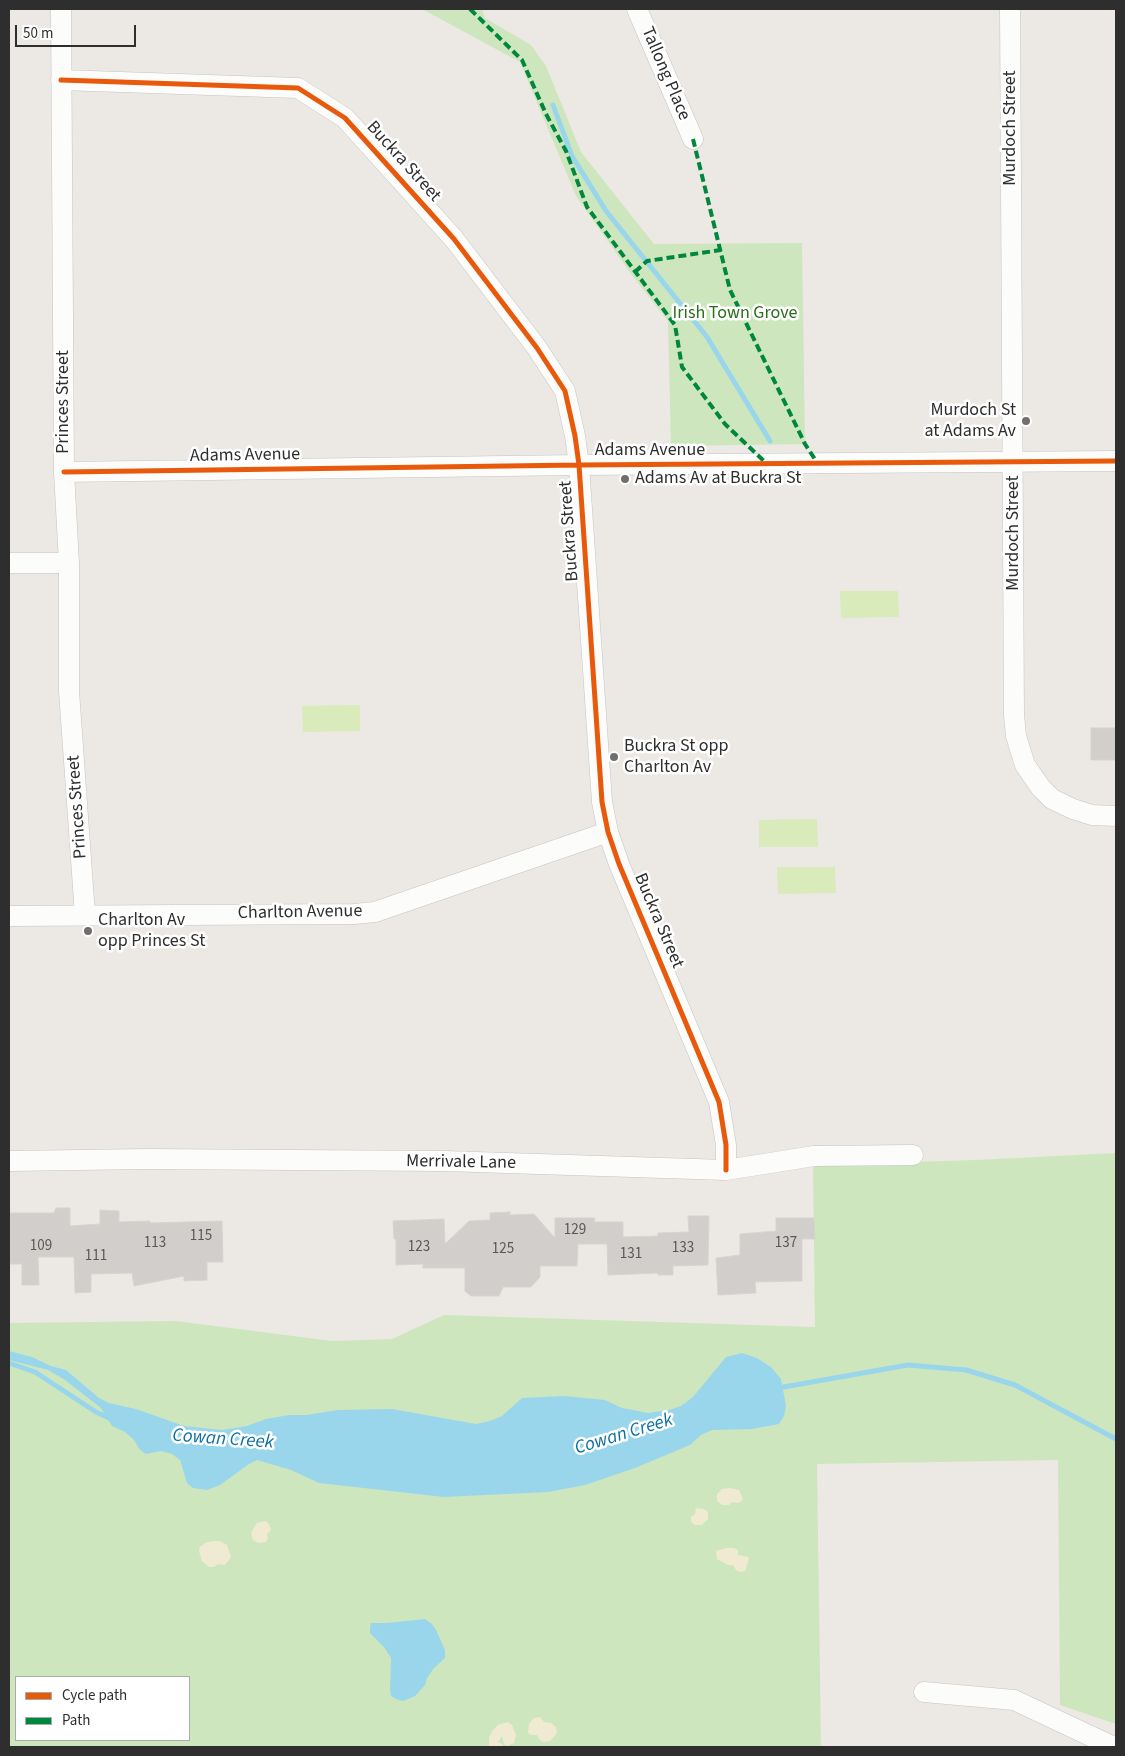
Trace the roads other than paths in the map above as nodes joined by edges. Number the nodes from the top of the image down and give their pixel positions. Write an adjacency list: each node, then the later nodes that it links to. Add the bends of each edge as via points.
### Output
1 (61, 9): 4 (street, Princes Street)
2 (637, 9): 5 (street, Tallong Place)
3 (1010, 9): 7 (street, Murdoch Street)
4 (61, 80): 8 (street, Buckra Street, via 298,88 345,118 454,239 565,390); 9 (street, Princes Street)
5 (693, 139)
6 (1116, 461): 7 (street, Adams Avenue)
7 (1014, 462): 8 (street, Adams Avenue); 12 (street, Murdoch Street, via 1014,715 1020,751 1033,778 1052,799 1092,815)
8 (579, 465): 9 (street, Adams Avenue); 13 (street, Buckra Street, via 602,802)
9 (64, 472): 11 (street, Princes Street)
10 (9, 563): 11 (street)
11 (69, 563): 14 (street, Princes Street, via 69,691)
12 (1116, 816)
13 (608, 832): 14 (street, Charlton Avenue, via 375,912); 18 (street, Buckra Street, via 719,1102 726,1145)
14 (85, 915): 15 (street, Charlton Avenue)
15 (9, 916)
16 (913, 1155): 18 (street, Merrivale Lane, via 814,1156)
17 (9, 1161): 18 (street, Merrivale Lane, via 424,1161)
18 (726, 1170)
19 (924, 1692): 20 (street, via 1014,1700)
20 (1114, 1747)

